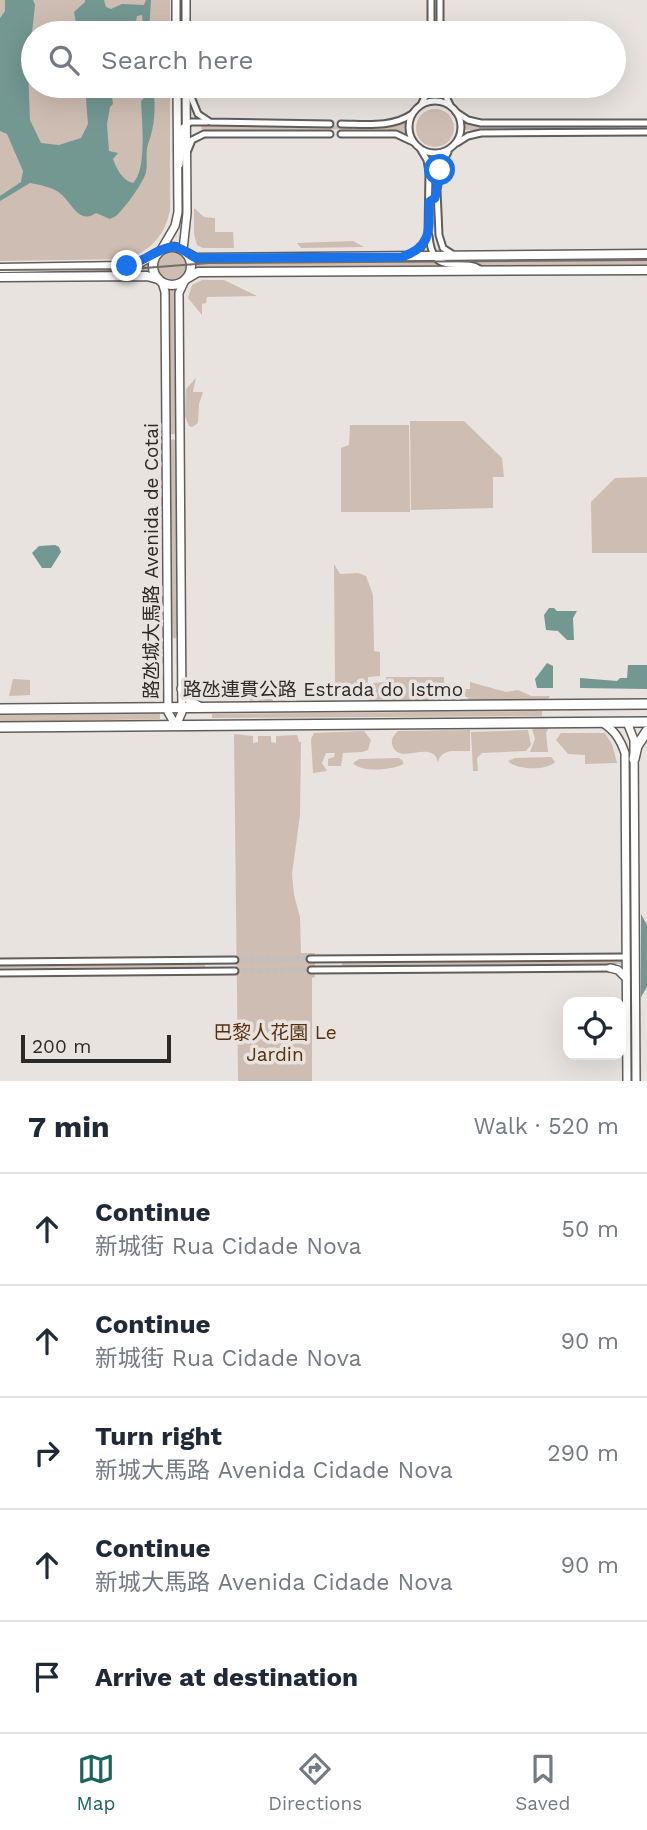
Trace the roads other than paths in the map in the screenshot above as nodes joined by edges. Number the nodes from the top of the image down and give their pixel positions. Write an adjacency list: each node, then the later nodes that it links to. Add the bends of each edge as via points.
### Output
1 (176, 0): 5 (street)
2 (186, 0): 6 (street)
3 (431, 0): 7 (street)
4 (440, 0): 8 (street)
5 (176, 21)
6 (186, 21)
7 (431, 21)
8 (440, 21)
9 (177, 98): 30 (street)
10 (187, 98): 20 (street)
11 (190, 98): 18 (street, via 198,114)
12 (424, 98): 14 (street)
13 (447, 98): 15 (street)
14 (420, 106): 15 (street, via 438,101); 16 (street)
15 (451, 107): 17 (street)
16 (414, 112): 22 (street, via 389,123); 27 (street, via 409,128)
17 (456, 112): 19 (street, via 481,123); 26 (street, via 462,127)
18 (213, 122): 20 (street); 21 (street)
19 (647, 123)
20 (187, 124): 29 (street); 30 (street, via 181,133)
21 (330, 124)
22 (341, 124)
23 (647, 132): 26 (street, via 481,132)
24 (330, 134): 29 (street, via 204,134 192,141)
25 (341, 134): 27 (street, via 396,134)
26 (457, 143): 28 (street)
27 (418, 147): 28 (street, via 438,154); 32 (street, via 428,166)
28 (450, 149): 31 (street, via 441,165)
29 (187, 156): 34 (street)
30 (177, 179): 35 (street, via 175,226)
31 (437, 190): 32 (street); 37 (street, via 439,241 446,251)
32 (429, 202): 33 (street)
33 (429, 229): 38 (street, via 420,249); 39 (street)
34 (185, 251): 35 (main road, via 172,246); 38 (main road, via 196,258); 44 (main road, via 191,269)
35 (159, 252): 40 (main road, via 124,266); 45 (main road, via 153,263)
36 (647, 254): 37 (main road)
37 (459, 256): 39 (main road)
38 (402, 257): 39 (main road)
39 (436, 257): 42 (street, via 446,265 473,265)
40 (0, 268)
41 (647, 270): 42 (main road)
42 (483, 271): 44 (main road, via 198,272)
43 (0, 277): 45 (main road, via 147,276)
44 (186, 279): 45 (main road, via 174,285); 47 (street, 路氹城大馬路 Avenida de Cotai, via 179,293)
45 (160, 280): 46 (street, 路氹城大馬路 Avenida de Cotai, via 165,292)
46 (166, 440): 47 (street); 49 (street, 路氹城大馬路 Avenida de Cotai)
47 (180, 440): 48 (street, 路氹城大馬路 Avenida de Cotai)
48 (182, 640): 49 (street, via 176,644); 50 (street, 路氹城大馬路 Avenida de Cotai)
49 (168, 641): 54 (street, 路氹城大馬路 Avenida de Cotai)
50 (182, 688): 55 (street, 路氹城大馬路 Avenida de Cotai); 56 (main road)
51 (564, 704): 52 (main road, 路氹連貫公路 Estrada do Istmo); 57 (main road, 路氹連貫公路 Estrada do Istmo); 61 (main road, via 572,717)
52 (583, 704): 53 (main road, 路氹連貫公路 Estrada do Istmo); 59 (main road, via 616,709)
53 (647, 704)
54 (168, 707): 55 (main road, 路氹連貫公路 Estrada do Istmo); 58 (main road, 路氹連貫公路 Estrada do Istmo); 62 (street, 路氹城大馬路 Avenida de Cotai)
55 (182, 707): 56 (main road, 路氹連貫公路 Estrada do Istmo); 62 (street, 路氹城大馬路 Avenida de Cotai)
56 (199, 707): 57 (main road, 路氹連貫公路 Estrada do Istmo)
57 (211, 707): 63 (main road)
58 (0, 709)
59 (627, 722): 60 (main road, 路氹連貫公路 Estrada do Istmo); 61 (main road, 路氹連貫公路 Estrada do Istmo); 66 (street, via 634,740)
60 (647, 722)
61 (603, 723): 63 (main road, 路氹連貫公路 Estrada do Istmo); 67 (street, via 613,730 625,753)
62 (176, 726): 63 (main road, 路氹連貫公路 Estrada do Istmo); 64 (main road, 路氹連貫公路 Estrada do Istmo)
63 (212, 726)
64 (0, 727)
65 (647, 731): 66 (main road)
66 (634, 759): 68 (street)
67 (625, 818): 68 (street); 70 (street)
68 (634, 818): 69 (street)
69 (635, 922): 75 (street, via 631,962); 81 (street)
70 (626, 957): 71 (street); 75 (street)
71 (310, 959)
72 (235, 960): 73 (street)
73 (0, 962)
74 (610, 968): 75 (street); 76 (street); 79 (street)
75 (626, 968): 79 (street)
76 (311, 970)
77 (235, 971): 78 (street)
78 (0, 972)
79 (626, 978): 80 (street)
80 (627, 1081)
81 (636, 1081)

